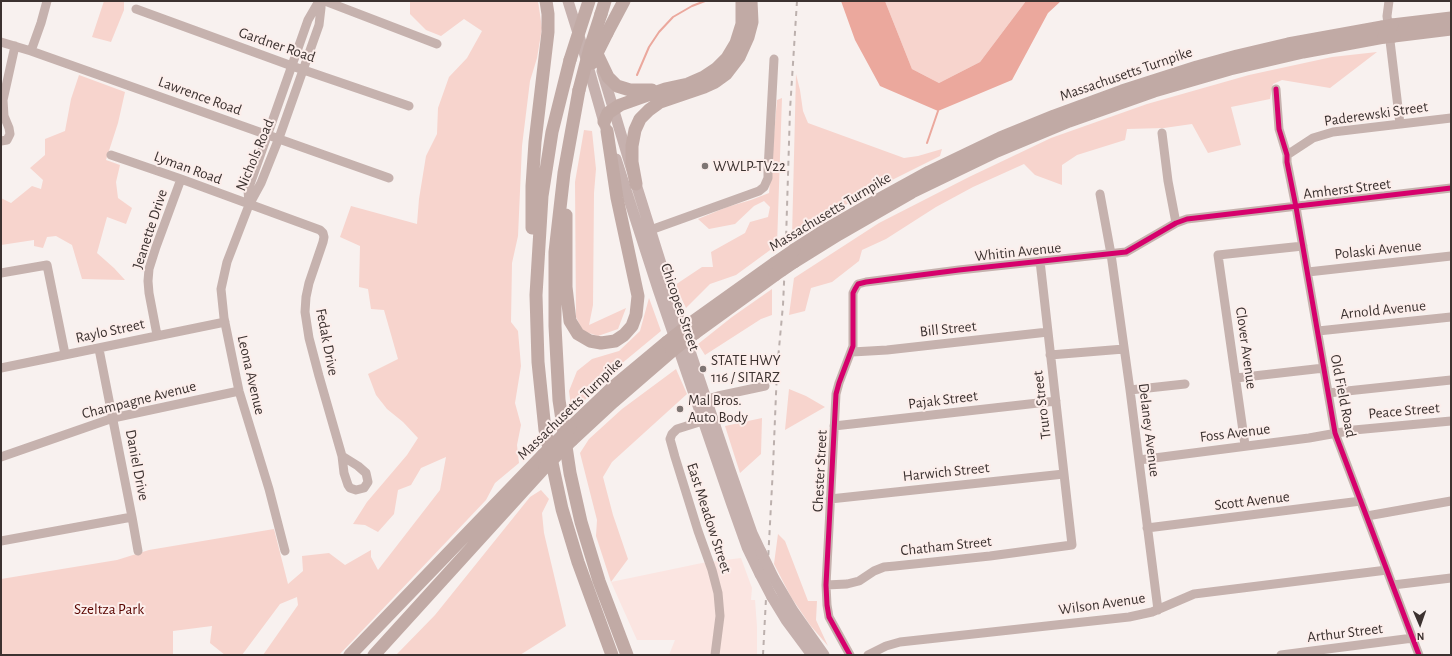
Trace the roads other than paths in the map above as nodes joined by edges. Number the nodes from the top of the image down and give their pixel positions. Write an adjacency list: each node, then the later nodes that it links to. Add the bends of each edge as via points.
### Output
1 (47, 1): 20 (street)
2 (320, 1): 24 (street, Nichols Road, via 308,20); 25 (street, Nichols Road, via 319,25)
3 (325, 1): 18 (street)
4 (546, 1): 60 (highway, via 548,32 536,127 532,186)
5 (568, 1): 34 (main road, Chicopee Street)
6 (583, 1): 21 (main road, Chicopee Street); 23 (highway, bridge)
7 (589, 1): 23 (highway, bridge)
8 (605, 1): 27 (highway, bridge)
9 (624, 1): 27 (highway, bridge)
10 (742, 1): 26 (highway, via 740,33 732,51 722,64 698,80)
11 (751, 1): 44 (highway, via 752,22 748,37 739,57 726,74 704,87 660,102 640,119 632,146)
12 (1389, 1): 33 (street, via 1387,16)
13 (136, 9): 24 (street, Gardner Road)
14 (1451, 18): 16 (highway, Massachusetts Turnpike)
15 (1451, 29): 16 (highway, Massachusetts Turnpike)
16 (1388, 31): 91 (highway, Massachusetts Turnpike, bridge, via 1295,43 1197,67 1122,90 1054,116 928,172 822,232 794,256 613,387)
17 (1, 42): 19 (street, Lawrence Road)
18 (437, 44)
19 (15, 46): 20 (street, Lawrence Road); 31 (street, via 4,93)
20 (31, 51): 36 (street, Lawrence Road)
21 (598, 56): 26 (highway, via 608,77 621,88 634,91); 30 (main road, Chicopee Street)
22 (774, 59): 50 (street, via 768,178 764,187)
23 (570, 60): 60 (highway, via 546,164 539,235)
24 (292, 66): 25 (street, Gardner Road); 36 (street, Nichols Road)
25 (303, 69): 29 (street, Gardner Road); 37 (street, Nichols Road)
26 (665, 89): 30 (highway)
27 (579, 90): 39 (highway)
28 (1276, 90): 41 (street, Old Field Road, via 1279,129)
29 (409, 106)
30 (613, 109): 34 (highway, via 606,115); 44 (main road, Chicopee Street)
31 (2, 118): 38 (street, via 10,134 7,140)
32 (1451, 118): 33 (street, Paderewski Street)
33 (1400, 124): 41 (street, Paderewski Street, via 1333,132 1313,138)
34 (606, 127): 39 (highway, via 617,198 638,296 636,315 630,329 608,343 586,339 575,330 568,316); 52 (main road, Chicopee Street)
35 (1162, 133): 49 (street)
36 (268, 135): 37 (street, Lawrence Road); 47 (street, Nichols Road, via 248,190)
37 (279, 138): 42 (street, Lawrence Road); 47 (street, Nichols Road)
38 (1, 141)
39 (568, 147): 113 (highway, via 557,226 555,267 554,326 559,400 570,473 581,522)
40 (111, 155): 43 (street, Lyman Road)
41 (1287, 155): 48 (street, Old Field Road)
42 (389, 178)
43 (181, 179): 47 (street, Lyman Road); 65 (street, Jeanette Drive, via 149,268 148,293)
44 (636, 184): 50 (main road, Chicopee Street)
45 (1451, 188): 48 (street, Amherst Street)
46 (1100, 194): 54 (street, Delaney Avenue)
47 (249, 205): 51 (street, Lyman Road); 62 (street, Leona Avenue, via 227,262 222,283 221,297)
48 (1296, 207): 49 (street, Amherst Street); 53 (street, Old Field Road)
49 (1176, 223): 54 (street, Whitin Avenue, via 1126,252)
50 (650, 230): 52 (street); 80 (main road, Chicopee Street)
51 (323, 233): 89 (street, Fedak Drive, via 323,242 308,283 305,312 309,338)
52 (639, 234): 80 (main road, Chicopee Street)
53 (1303, 246): 57 (street, Old Field Road); 73 (street, Clover Avenue, via 1218,255)
54 (1111, 254): 56 (street, Whitin Avenue); 67 (street, Delaney Avenue)
55 (1451, 256): 57 (street, Polaski Avenue)
56 (1040, 261): 59 (street, Whitin Avenue, via 866,282); 63 (street, Truro Street)
57 (1308, 272): 64 (street, Old Field Road)
58 (1, 273): 69 (street, via 47,265)
59 (856, 286): 68 (street, Chester Street, via 853,300)
60 (536, 313): 112 (highway, via 541,396 556,483 578,562)
61 (1451, 317): 64 (street, Arnold Avenue)
62 (225, 322): 65 (street, Raylo Street); 78 (street, Leona Avenue)
63 (1048, 332): 68 (street, Bill Street); 70 (street, Truro Street)
64 (1318, 332): 72 (street, Old Field Road)
65 (157, 335): 66 (street, Raylo Street)
66 (99, 349): 69 (street, Raylo Street); 82 (street, Daniel Drive)
67 (1124, 349): 70 (street); 77 (street, Delaney Avenue)
68 (852, 352): 85 (street, Chester Street, via 837,387)
69 (65, 354): 71 (street, Raylo Street)
70 (1050, 355): 81 (street, Truro Street)
71 (1, 368)
72 (1324, 368): 73 (street); 79 (street, Old Field Road)
73 (1236, 378): 87 (street, Clover Avenue)
74 (1451, 380): 79 (street)
75 (1185, 384): 77 (street)
76 (765, 386): 80 (street)
77 (1130, 390): 90 (street, Delaney Avenue)
78 (239, 391): 82 (street, Champagne Avenue); 102 (street, Leona Avenue)
79 (1328, 392): 86 (street, Old Field Road)
80 (702, 401): 83 (main road, Chicopee Street)
81 (1056, 401): 85 (street, Pajak Street); 92 (street, Truro Street)
82 (113, 418): 88 (street, Champagne Avenue); 97 (street, Daniel Drive)
83 (708, 419): 108 (main road, Chicopee Street, bridge, via 739,526 772,597); 114 (street, East Meadow Street, via 677,429 670,441 718,593 720,616); 117 (main road, Chicopee Street, bridge, via 761,552 793,612)
84 (1451, 421): 86 (street, Peace Street)
85 (834, 426): 93 (street, Chester Street)
86 (1335, 433): 87 (street, Foss Avenue); 94 (street, Old Field Road)
87 (1245, 445): 90 (street, Foss Avenue)
88 (1, 456)
89 (342, 456)
90 (1139, 460): 98 (street, Delaney Avenue)
91 (544, 461): 110 (highway, Massachusetts Turnpike); 111 (highway, Massachusetts Turnpike)
92 (1064, 474): 93 (street, Harwich Street); 100 (street, Truro Street)
93 (830, 499): 105 (street, Chester Street)
94 (1361, 501): 96 (street, Old Field Road); 98 (street, Scott Avenue)
95 (1451, 501): 96 (street)
96 (1367, 516): 103 (street, Old Field Road)
97 (132, 517): 99 (street, Daniel Drive); 101 (street, Daniel Drive)
98 (1147, 528): 107 (street, Delaney Avenue)
99 (1, 541)
100 (1072, 545): 105 (street, Chatham Street, via 884,567 859,581)
101 (138, 551)
102 (285, 551)
103 (1387, 570): 106 (street, Old Field Road); 107 (street, Wilson Avenue, via 1194,594)
104 (1451, 578): 106 (street)
105 (826, 585): 118 (street, Chester Street, via 828,613)
106 (1393, 585): 109 (street, Old Field Road)
107 (1158, 610): 119 (street, Wilson Avenue, via 1123,617 900,642)
108 (797, 636): 115 (main road); 116 (main road, Chicopee Street)
109 (1413, 638): 120 (street, Arthur Street); 121 (street, Old Field Road)
110 (350, 655)
111 (374, 655)
112 (612, 655)
113 (627, 655)
114 (715, 655)
115 (806, 655)
116 (812, 655)
117 (824, 655)
118 (850, 655)
119 (868, 655)
120 (1281, 655)
121 (1419, 655)

